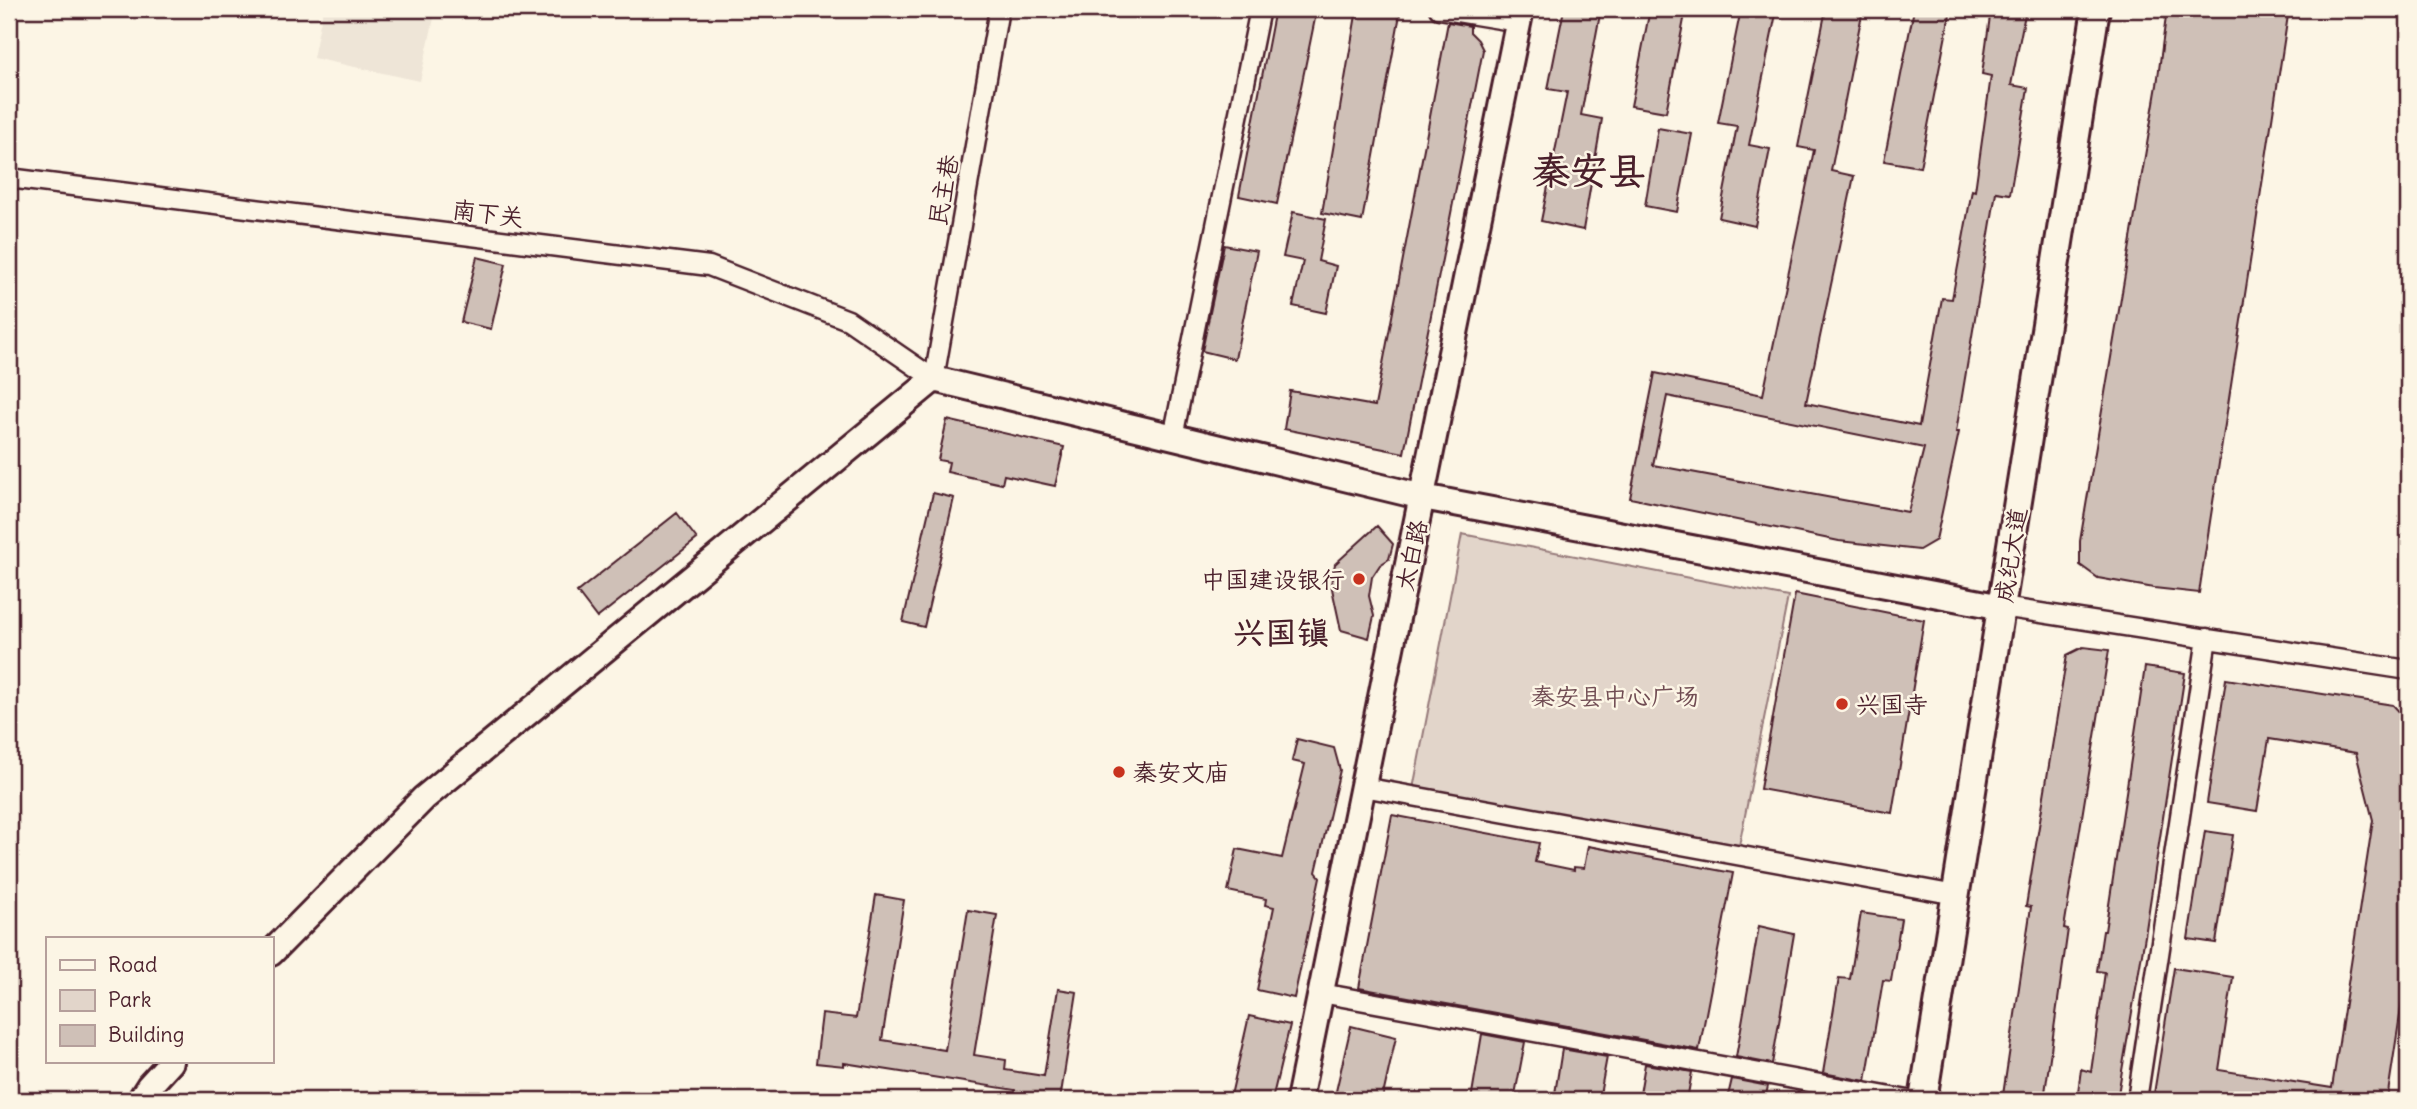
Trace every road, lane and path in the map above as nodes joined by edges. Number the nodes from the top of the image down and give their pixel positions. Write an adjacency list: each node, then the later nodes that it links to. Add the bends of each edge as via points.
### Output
1 (999, 9): 7 (street, 民主巷)
2 (1260, 9): 8 (street)
3 (1438, 9): 5 (street)
4 (2096, 9): 10 (main road, 成纪大道)
5 (1519, 16): 9 (main road, 太白路)
6 (9, 178): 7 (street, 南下关, via 709,266 848,320)
7 (934, 379): 8 (main road); 15 (main road, via 424,798)
8 (1173, 437): 9 (main road)
9 (1423, 496): 10 (main road); 13 (main road, 太白路)
10 (2002, 607): 11 (street); 14 (main road, 成纪大道)
11 (2207, 638): 12 (street); 22 (street)
12 (2408, 670)
13 (1363, 787): 14 (street); 16 (main road, 太白路)
14 (1956, 895): 21 (main road, 成纪大道)
15 (273, 951)
16 (1321, 993): 19 (main road, 太白路); 20 (street)
17 (169, 1064): 18 (main road)
18 (140, 1100)
19 (1299, 1100)
20 (1908, 1100)
21 (1923, 1100)
22 (2137, 1100)

